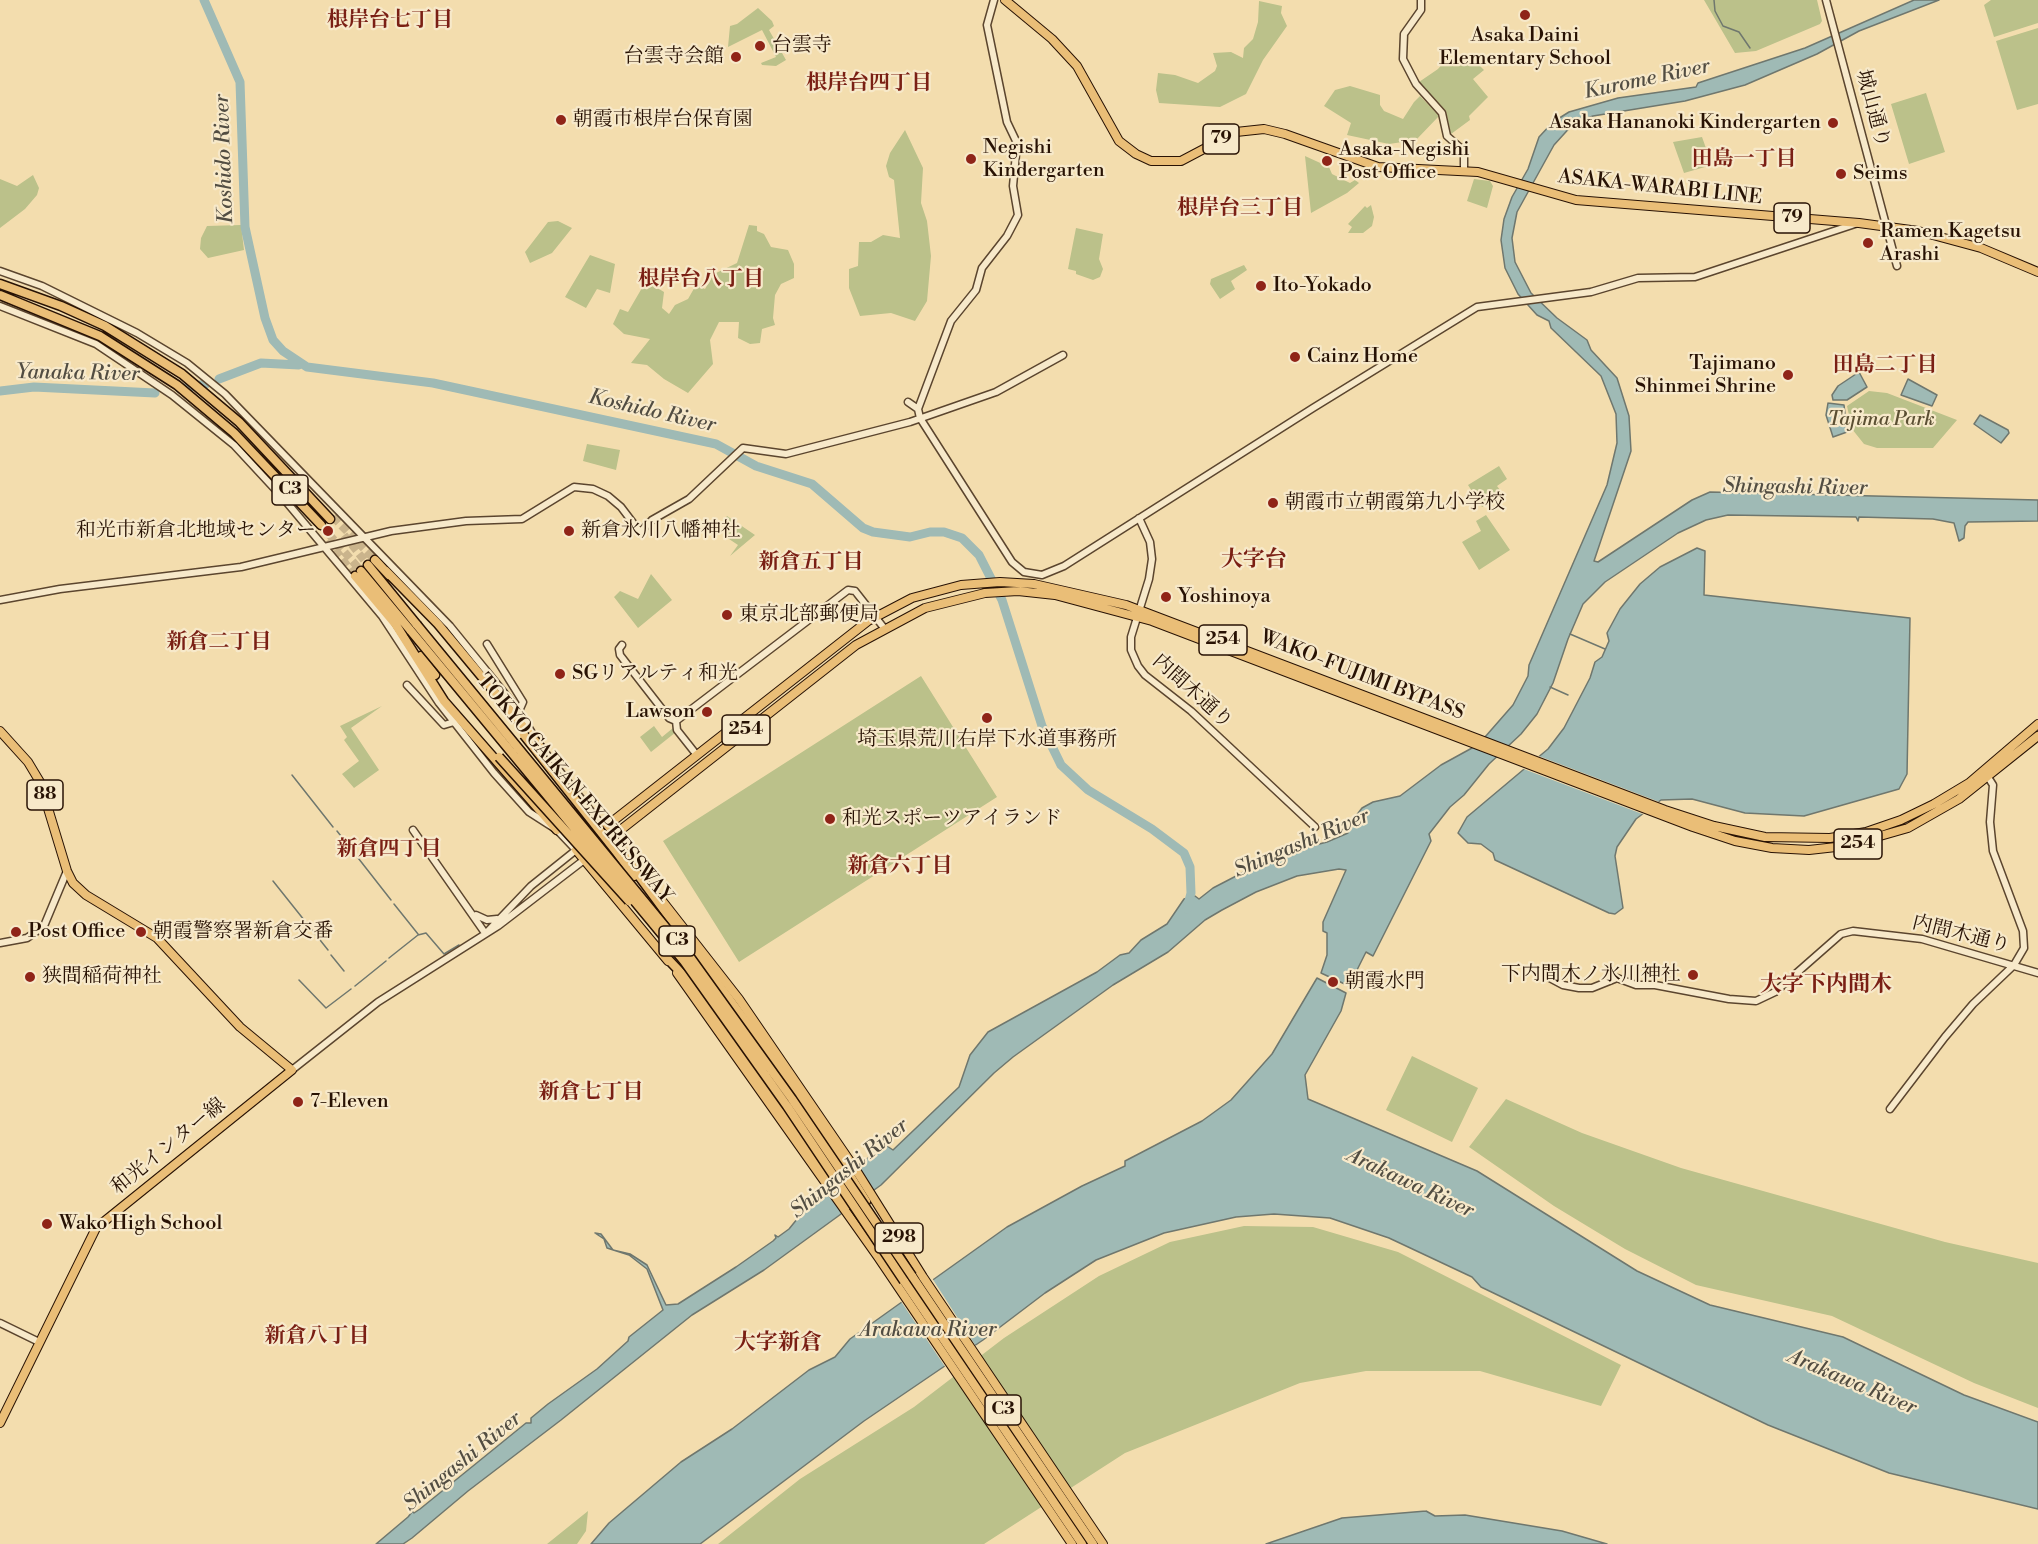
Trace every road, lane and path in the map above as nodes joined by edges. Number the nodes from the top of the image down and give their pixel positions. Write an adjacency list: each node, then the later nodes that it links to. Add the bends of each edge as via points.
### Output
1 (994, 0): 16 (street, via 987,25 1007,122 1017,143 1013,191 1018,215 984,265 976,290 951,321)
2 (1005, 0): 5 (main road, ASAKA-WARABI LINE / 79, via 1072,60 1119,141 1145,159 1181,161 1236,132 1264,129 1386,168)
3 (1421, 0): 5 (street, via 1421,10 1404,34 1403,60 1416,84 1442,113 1447,136 1464,151)
4 (1826, 0): 7 (street, 城山通り)
5 (1464, 170): 6 (main road, ASAKA-WARABI LINE / 79, via 1576,200)
6 (1859, 223): 7 (main road, ASAKA-WARABI LINE / 79); 19 (street, via 1695,277 1638,278 1591,292 1481,306)
7 (1886, 226): 8 (street, 城山通り); 10 (main road, ASAKA-WARABI LINE / 79, via 1959,241)
8 (1898, 266)
9 (0, 271): 21 (street, via 106,316 193,368 246,414)
10 (2038, 272)
11 (0, 284): 18 (highway, C3, via 95,321 163,361 239,422)
12 (0, 295): 20 (highway, C3, via 80,326 139,358 197,400 257,455)
13 (0, 306): 22 (street, via 90,341 172,395 247,458)
14 (1063, 356): 17 (street, via 996,392)
15 (908, 402): 16 (street)
16 (918, 409): 17 (street)
17 (920, 418): 19 (street, via 1012,562 1024,572 1042,575 1056,571); 21 (street, via 792,453 739,450 689,499 652,520 640,532 614,500 600,491 581,487 567,489 522,519 447,523)
18 (332, 518)
19 (1139, 518): 25 (street, 内間木通り, via 1150,542 1152,559)
20 (320, 526)
21 (363, 538): 22 (street); 34 (street, via 450,626)
22 (324, 547): 24 (street, via 242,567); 36 (street, via 396,634 426,686)
23 (365, 568): 27 (highway); 28 (highway, TOKYO GAIKAN EXPRESSWAY / C3); 41 (highway, via 386,571)
24 (0, 600)
25 (1138, 613): 26 (main road, WAKO-FUJIMI BYPASS / 254, via 1056,588 1000,582 926,593); 29 (main road, WAKO-FUJIMI BYPASS / 254, via 1062,596 1005,591 939,603); 44 (main road, WAKO-FUJIMI BYPASS / 254, via 1654,809 1750,835 1830,838 1874,830 1915,815); 45 (street, 内間木通り, via 1131,644 1141,671 1191,711)
26 (875, 616): 29 (street); 35 (street, via 855,591 847,590); 42 (main road, WAKO-FUJIMI BYPASS / 254)
27 (394, 622): 32 (highway); 48 (highway, via 444,701)
28 (414, 628): 60 (highway, TOKYO GAIKAN EXPRESSWAY / C3, bridge); 63 (highway, TOKYO GAIKAN EXPRESSWAY / C3, bridge)
29 (884, 628): 50 (main road, WAKO-FUJIMI BYPASS / 254, via 822,671)
30 (487, 644): 34 (street, via 523,702)
31 (622, 645): 35 (street, via 620,655 669,718)
32 (435, 675)
33 (407, 686): 36 (street, via 444,725)
34 (519, 711): 41 (street)
35 (676, 721): 42 (street)
36 (454, 722): 48 (street, via 523,806)
37 (2038, 724): 44 (main road, WAKO-FUJIMI BYPASS / 254)
38 (0, 731): 55 (main road, 88, via 40,782)
39 (524, 735): 63 (highway, bridge, via 615,850)
40 (2038, 736): 44 (main road, WAKO-FUJIMI BYPASS / 254)
41 (542, 749): 46 (street)
42 (696, 754): 46 (main road, WAKO-FUJIMI BYPASS / 254)
43 (499, 757): 60 (highway, bridge)
44 (1986, 774): 64 (street, via 1993,785 1993,851 2025,938 2023,951)
45 (1314, 825)
46 (604, 828): 49 (main road, WAKO-FUJIMI BYPASS / 254); 50 (main road, 298)
47 (413, 830): 57 (street)
48 (556, 831): 52 (street)
49 (597, 834): 51 (main road); 52 (main road, WAKO-FUJIMI BYPASS / 254)
50 (611, 837): 51 (main road, WAKO-FUJIMI BYPASS / 254); 54 (main road, 298)
51 (599, 847): 53 (main road, WAKO-FUJIMI BYPASS / 254); 56 (main road)
52 (576, 850): 53 (main road, 298); 58 (street)
53 (584, 860): 56 (main road, 298); 59 (street)
54 (633, 863): 69 (highway, bridge, via 823,1132); 77 (main road, 298, via 739,999)
55 (67, 871): 61 (street, via 44,926 25,939); 67 (main road, 88, via 86,895 157,938 240,1027)
56 (627, 909): 62 (main road, 298)
57 (472, 913): 58 (street, via 487,920); 59 (street)
58 (501, 916): 59 (street)
59 (487, 932): 67 (street, via 378,1002)
60 (669, 942): 69 (highway, TOKYO GAIKAN EXPRESSWAY / C3, bridge)
61 (0, 943)
62 (665, 956): 69 (highway, bridge, via 730,1036 820,1167); 74 (main road, 298, via 878,1257)
63 (690, 957): 69 (highway, TOKYO GAIKAN EXPRESSWAY / C3, bridge)
64 (2014, 965): 65 (street, 内間木通り); 66 (street, 内間木通り, via 1922,939 1852,932 1841,934 1772,995 1753,1001 1636,985 1617,978 1592,988 1575,988); 68 (street, via 1973,1004)
65 (2038, 973)
66 (1548, 977)
67 (292, 1070): 71 (main road, 和光インター線, via 96,1228)
68 (1890, 1109)
69 (883, 1240): 75 (highway, TOKYO GAIKAN EXPRESSWAY / C3, bridge); 76 (highway, TOKYO GAIKAN EXPRESSWAY / C3, bridge)
70 (0, 1323): 71 (street)
71 (39, 1342): 72 (main road, 和光インター線)
72 (2, 1412): 73 (main road, 和光インター線)
73 (0, 1423)
74 (1072, 1544)
75 (1082, 1544)
76 (1093, 1544)
77 (1103, 1544)

